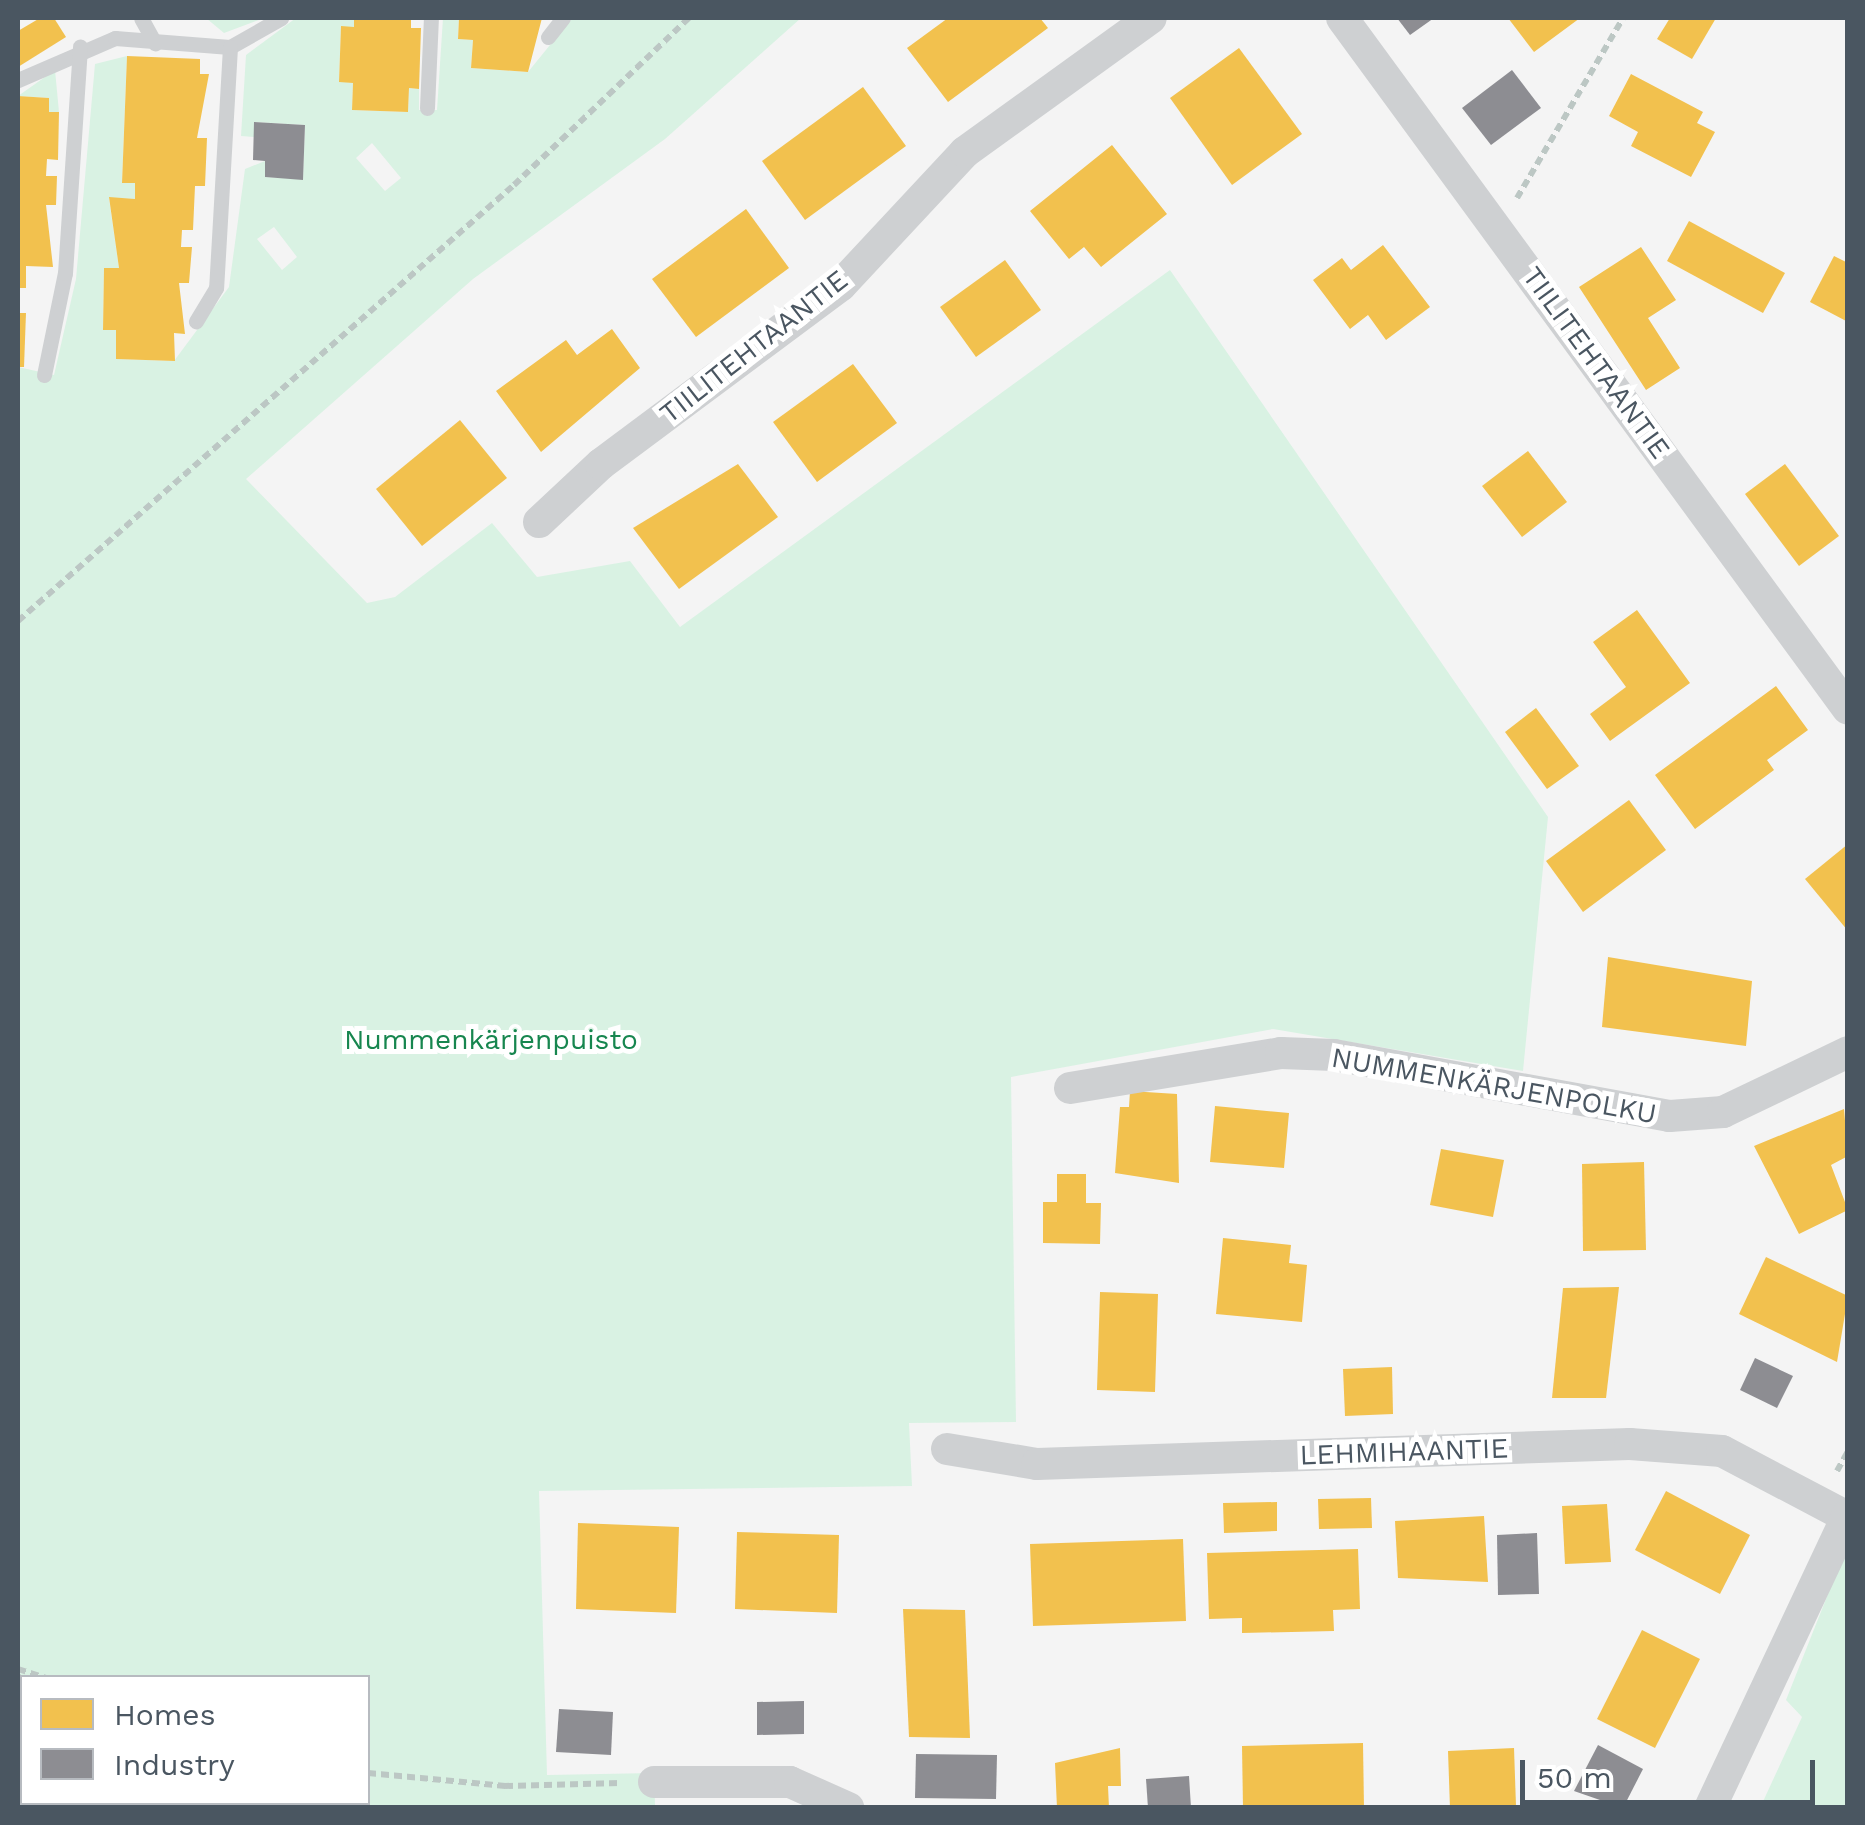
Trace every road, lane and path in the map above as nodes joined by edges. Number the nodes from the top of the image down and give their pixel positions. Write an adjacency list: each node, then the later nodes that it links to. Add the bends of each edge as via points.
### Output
1 (141, 18): 10 (lane)
2 (282, 18): 12 (lane)
3 (431, 18): 14 (lane)
4 (563, 18): 9 (lane)
5 (689, 18): 19 (path, via 514,185)
6 (1151, 18): 18 (street, TIILITEHTAANTIE, via 965,152 841,284 600,464)
7 (1342, 18): 15 (street, TIILITEHTAANTIE)
8 (1622, 18): 15 (path, via 1510,210)
9 (548, 37)
10 (155, 43): 11 (lane); 12 (lane)
11 (80, 46): 13 (lane); 17 (lane, via 64,274)
12 (230, 47): 16 (lane, via 216,288)
13 (18, 80)
14 (427, 108)
15 (1493, 222): 20 (street, TIILITEHTAANTIE)
16 (196, 321)
17 (44, 375)
18 (539, 522)
19 (18, 621)
20 (1848, 709)
21 (1848, 1052): 22 (street, NUMMENKÄRJENPOLKU, via 1723,1112 1670,1116 1334,1056 1281,1054)
22 (1070, 1088)
23 (946, 1449): 24 (street, LEHMIHAANTIE, via 1037,1464 1630,1444 1722,1451)
24 (1847, 1516): 28 (street)
25 (370, 1773): 26 (path, via 504,1786)
26 (654, 1782): 27 (street, via 790,1782)
27 (848, 1808)
28 (1710, 1808)

